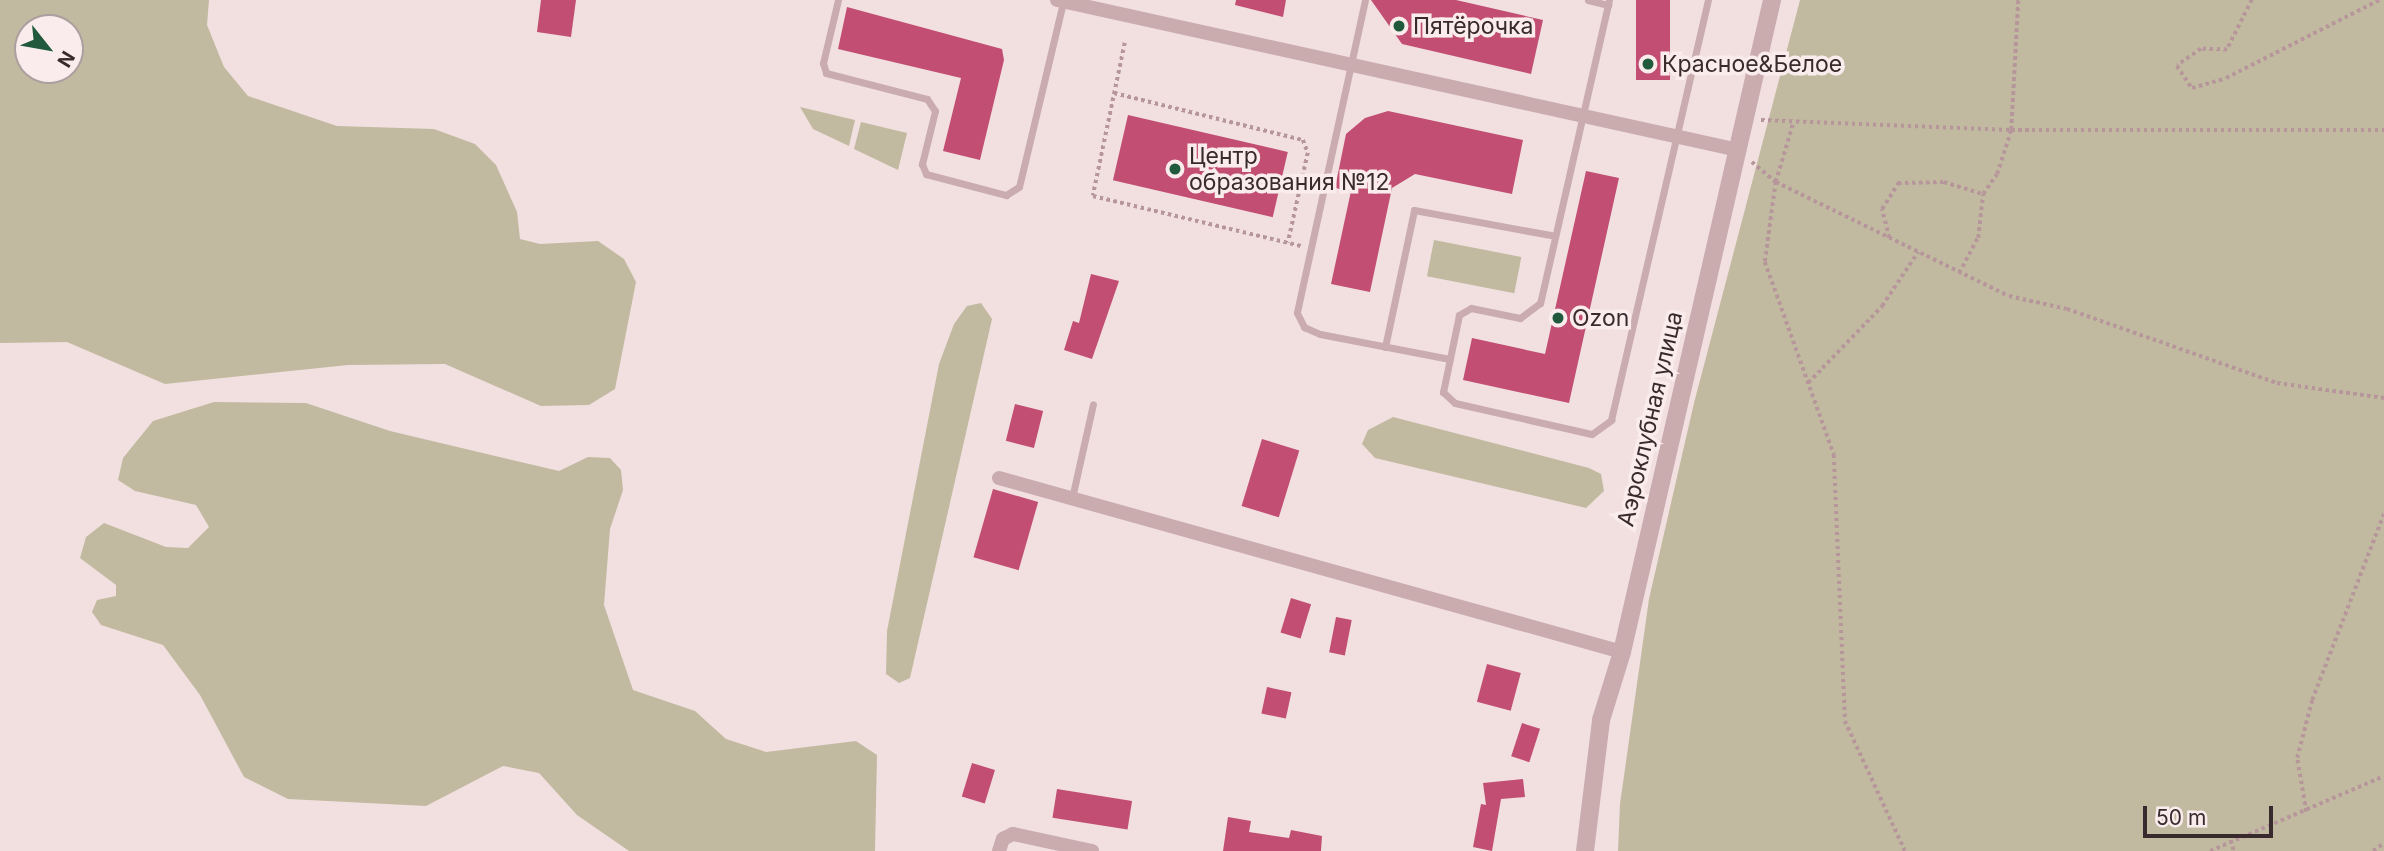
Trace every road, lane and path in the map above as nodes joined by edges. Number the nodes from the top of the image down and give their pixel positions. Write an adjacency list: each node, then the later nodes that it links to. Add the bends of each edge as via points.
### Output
1 (838, 0): 9 (lane, via 823,62 826,73 927,99 935,111 922,164 926,174 1006,195 1019,187)
2 (1365, 0): 12 (lane)
3 (1588, 0): 10 (lane)
4 (1708, 0): 19 (lane)
5 (1772, 0): 15 (street, Аэроклубная улица)
6 (2018, 0): 17 (path)
7 (2252, 0): 8 (path, via 2227,50 2202,49 2177,66 2192,88 2226,78)
8 (2379, 0)
9 (1069, 1): 12 (street)
10 (1608, 2): 14 (lane)
11 (1125, 43): 13 (path)
12 (1350, 65): 14 (street); 26 (lane)
13 (1114, 93): 25 (path, via 1303,140 1308,153); 25 (path, via 1093,196)
14 (1582, 116): 19 (street); 23 (lane)
15 (1745, 117): 16 (path); 20 (street, Аэроклубная улица)
16 (1793, 125): 17 (path); 21 (path)
17 (2011, 130): 18 (path); 22 (path, via 1997,174)
18 (2384, 130)
19 (1676, 136): 20 (street); 30 (lane, via 1611,420 1603,429 1592,434 1455,403 1443,393)
20 (1738, 150): 21 (path); 37 (street, Аэроклубная улица)
21 (1776, 182): 24 (path); 31 (path, via 1765,262)
22 (1983, 194): 24 (path, via 1944,182 1898,183 1882,209); 28 (path, via 1978,238)
23 (1555, 236): 29 (lane, via 1414,211); 30 (lane, via 1540,303 1531,315 1464,310)
24 (1889, 239): 27 (path)
25 (1288, 243): 26 (path)
26 (1310, 248): 29 (lane, via 1297,306 1304,327)
27 (1918, 253): 28 (path); 31 (path, via 1882,306)
28 (1959, 273): 32 (path, via 2009,296 2067,309 2277,383)
29 (1385, 347): 30 (lane)
30 (1450, 359)
31 (1808, 383): 45 (path, via 1834,454 1845,721)
32 (2384, 398)
33 (1093, 404): 35 (lane)
34 (999, 478): 35 (street)
35 (1072, 498): 37 (street)
36 (2384, 513): 39 (path, via 2312,700 2297,758)
37 (1622, 652): 44 (street, Аэроклубная улица, via 1601,720)
38 (2384, 776): 39 (path)
39 (2306, 811): 40 (path)
40 (2231, 840): 46 (path); 47 (path)
41 (2384, 843): 48 (path)
42 (999, 851): 43 (street, via 1003,839 1013,834)
43 (1092, 851)
44 (1585, 851)
45 (1905, 851)
46 (2210, 851)
47 (2234, 851)
48 (2373, 851)

